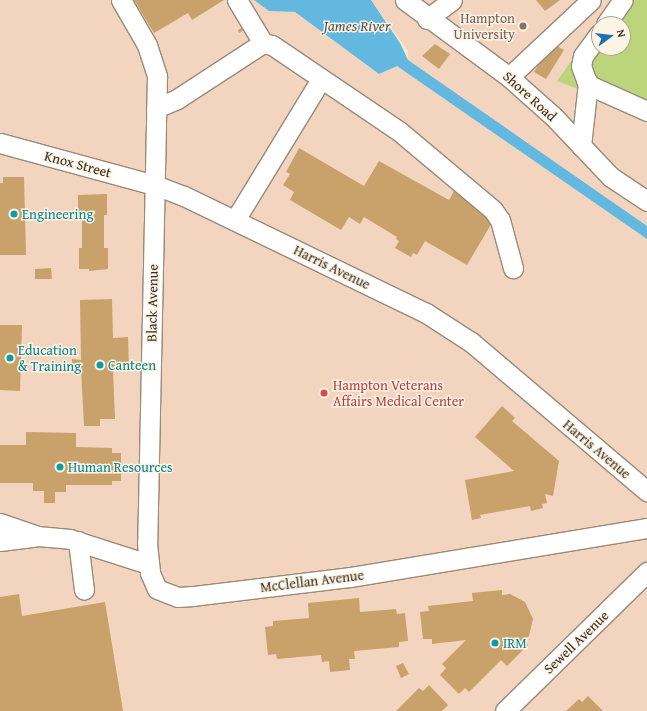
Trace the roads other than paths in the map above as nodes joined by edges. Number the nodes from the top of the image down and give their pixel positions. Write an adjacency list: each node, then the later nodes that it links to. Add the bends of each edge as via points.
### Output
1 (121, 0): 14 (street, via 154,61)
2 (237, 0): 9 (street)
3 (405, 0): 8 (street, Shore Road)
4 (452, 0): 8 (street)
5 (591, 0): 11 (street)
6 (623, 0): 7 (street)
7 (612, 16)
8 (427, 18): 11 (street, Shore Road, via 449,31)
9 (263, 43): 12 (street, via 272,45); 14 (street, via 177,99)
10 (591, 45): 13 (street, via 583,56 581,66)
11 (509, 77): 17 (street, Shore Road)
12 (321, 79): 20 (street); 21 (street, via 399,131 433,158 455,181 493,210 500,220)
13 (588, 83): 15 (street); 17 (street)
14 (156, 108): 18 (street)
15 (647, 111)
16 (0, 142): 18 (street, Knox Street)
17 (581, 146): 19 (street, Shore Road, via 611,177)
18 (155, 185): 20 (street, Harris Avenue); 28 (street, Black Avenue)
19 (647, 201)
20 (235, 220): 22 (street, Harris Avenue, via 426,313 459,333)
21 (514, 268)
22 (647, 491)
23 (0, 523): 25 (street)
24 (647, 528): 28 (street, McClellan Avenue, via 416,567 192,596 178,596 157,589)
25 (37, 536): 26 (street); 27 (street)
26 (0, 541)
27 (78, 541): 28 (street); 30 (street)
28 (148, 564)
29 (647, 572): 31 (street, Sewell Avenue)
30 (84, 590)
31 (505, 711)

